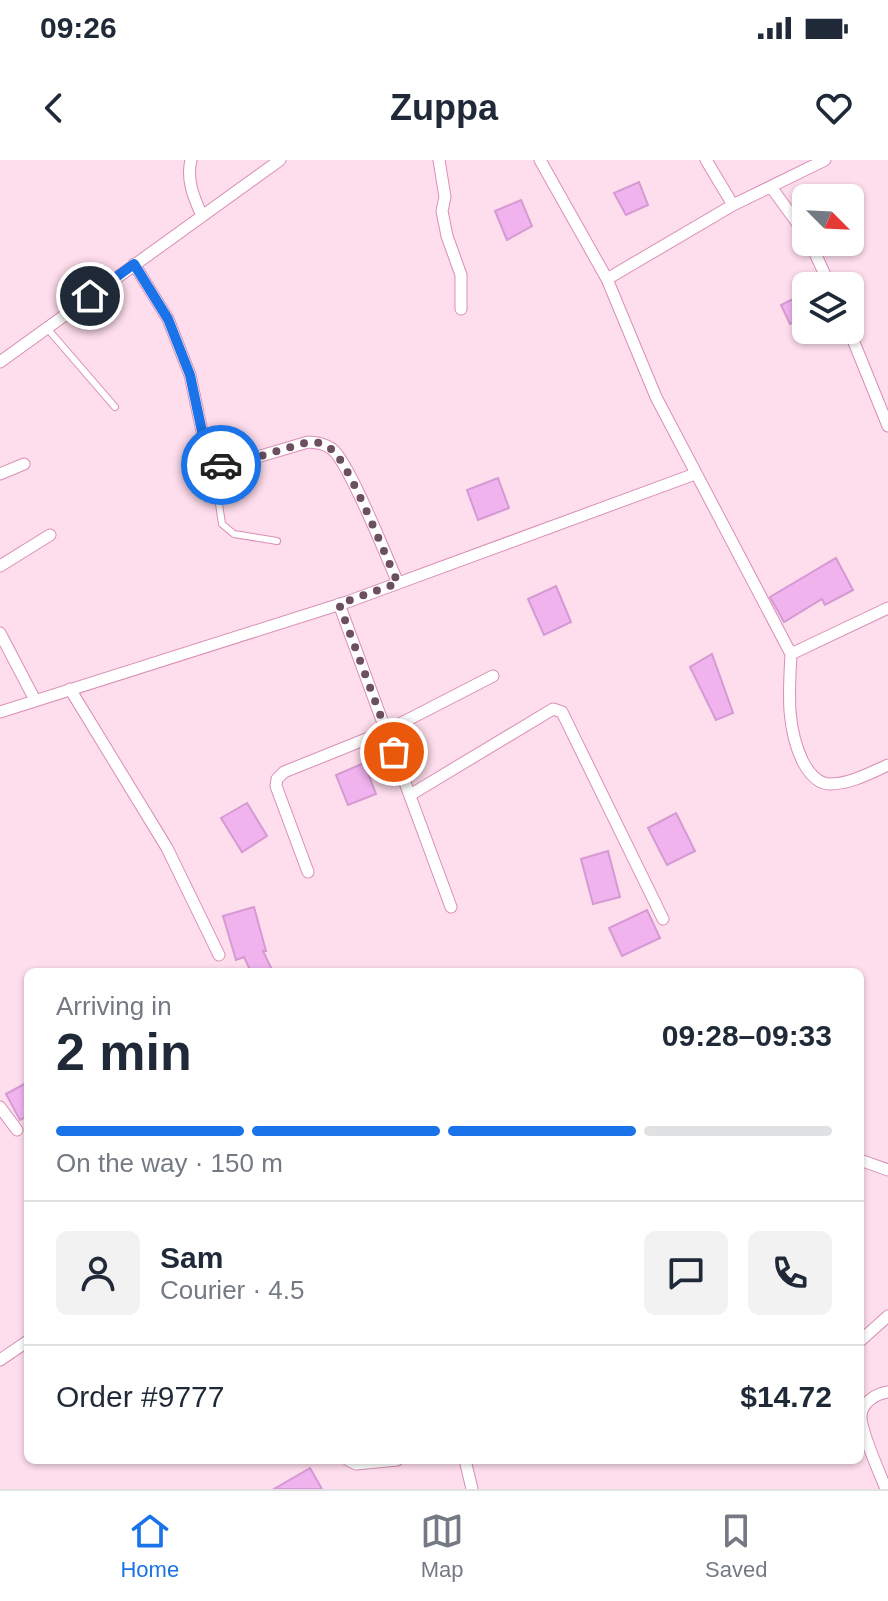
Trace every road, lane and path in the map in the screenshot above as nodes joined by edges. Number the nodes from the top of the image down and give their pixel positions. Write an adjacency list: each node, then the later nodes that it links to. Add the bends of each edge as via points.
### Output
1 (191, 160): 9 (street, via 192,191)
2 (280, 160): 9 (street)
3 (439, 160): 13 (street, via 442,211 461,275)
4 (540, 160): 12 (street)
5 (706, 160): 8 (street)
6 (825, 160): 7 (street)
7 (771, 187): 8 (street); 10 (street)
8 (733, 205): 12 (street)
9 (202, 216): 11 (street)
10 (792, 216)
11 (134, 264): 14 (street); 19 (street, via 168,319 190,375)
12 (607, 279): 22 (street)
13 (461, 309)
14 (46, 327): 16 (street); 17 (lane)
15 (855, 344): 18 (street)
16 (0, 362)
17 (115, 407)
18 (888, 426)
19 (213, 463): 24 (lane, via 222,524 234,534); 26 (street, via 227,466 308,442 334,451)
20 (24, 464): 21 (street)
21 (0, 474)
22 (695, 474): 26 (street); 30 (street)
23 (50, 535): 25 (street)
24 (277, 541)
25 (0, 566)
26 (398, 583): 27 (street)
27 (339, 604): 32 (street); 35 (street)
28 (888, 608): 30 (street)
29 (0, 633): 33 (street)
30 (791, 654): 36 (street, via 793,742 810,774 826,785)
31 (493, 676): 35 (street)
32 (70, 689): 33 (street); 41 (street, via 167,848)
33 (35, 700): 34 (street)
34 (0, 712)
35 (386, 731): 37 (street); 38 (street, via 277,779)
36 (888, 765)
37 (410, 795): 39 (street); 40 (street, via 553,709 562,712)
38 (308, 872)
39 (451, 907)
40 (663, 919)
41 (219, 955)
42 (0, 1107): 43 (street)
43 (17, 1130)
44 (864, 1161): 45 (street)
45 (888, 1170)
46 (888, 1316): 47 (street)
47 (864, 1337)
48 (24, 1344): 49 (street)
49 (0, 1360)
50 (888, 1392): 51 (street)
51 (864, 1407)
52 (864, 1426): 55 (street)
53 (466, 1464): 54 (street)
54 (472, 1489)
55 (886, 1489)

